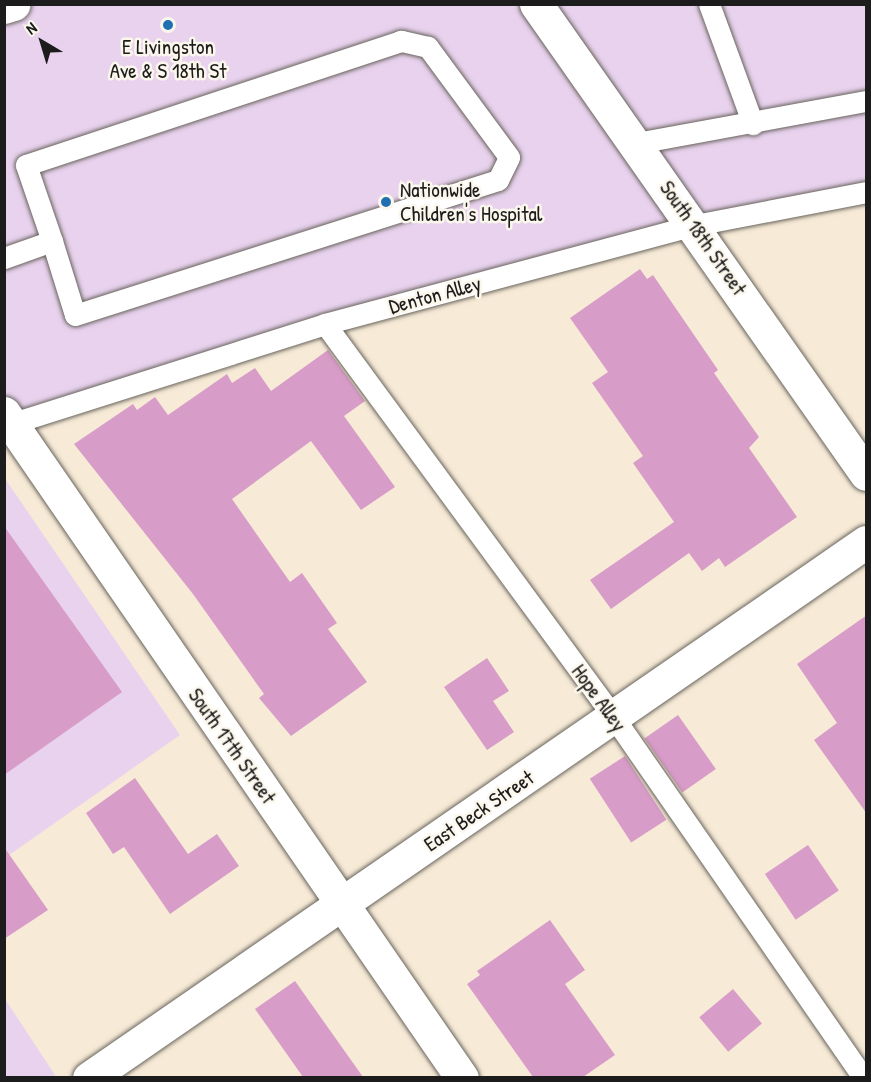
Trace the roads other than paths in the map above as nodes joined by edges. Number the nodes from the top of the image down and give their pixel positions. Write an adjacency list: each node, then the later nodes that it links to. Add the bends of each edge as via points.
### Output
1 (14, 4): 4 (street)
2 (536, 4): 7 (street, South 18th Street)
3 (709, 4): 6 (lane)
4 (4, 8)
5 (867, 101): 6 (lane)
6 (753, 124): 7 (lane)
7 (637, 142): 9 (street, South 18th Street)
8 (867, 192): 9 (lane, Denton Alley)
9 (694, 225): 12 (lane, Denton Alley); 14 (street, South 18th Street)
10 (52, 241): 10 (lane, via 75,315 498,180 508,157 428,47 401,41 26,165); 11 (lane)
11 (4, 258)
12 (326, 324): 13 (lane, Denton Alley); 16 (lane, Hope Alley)
13 (8, 418): 17 (street, South 17th Street)
14 (867, 474)
15 (867, 542): 16 (street, East Beck Street)
16 (615, 719): 17 (street, East Beck Street); 20 (lane, Hope Alley)
17 (341, 903): 18 (street, East Beck Street); 19 (street, South 17th Street)
18 (89, 1077)
19 (462, 1077)
20 (864, 1077)

